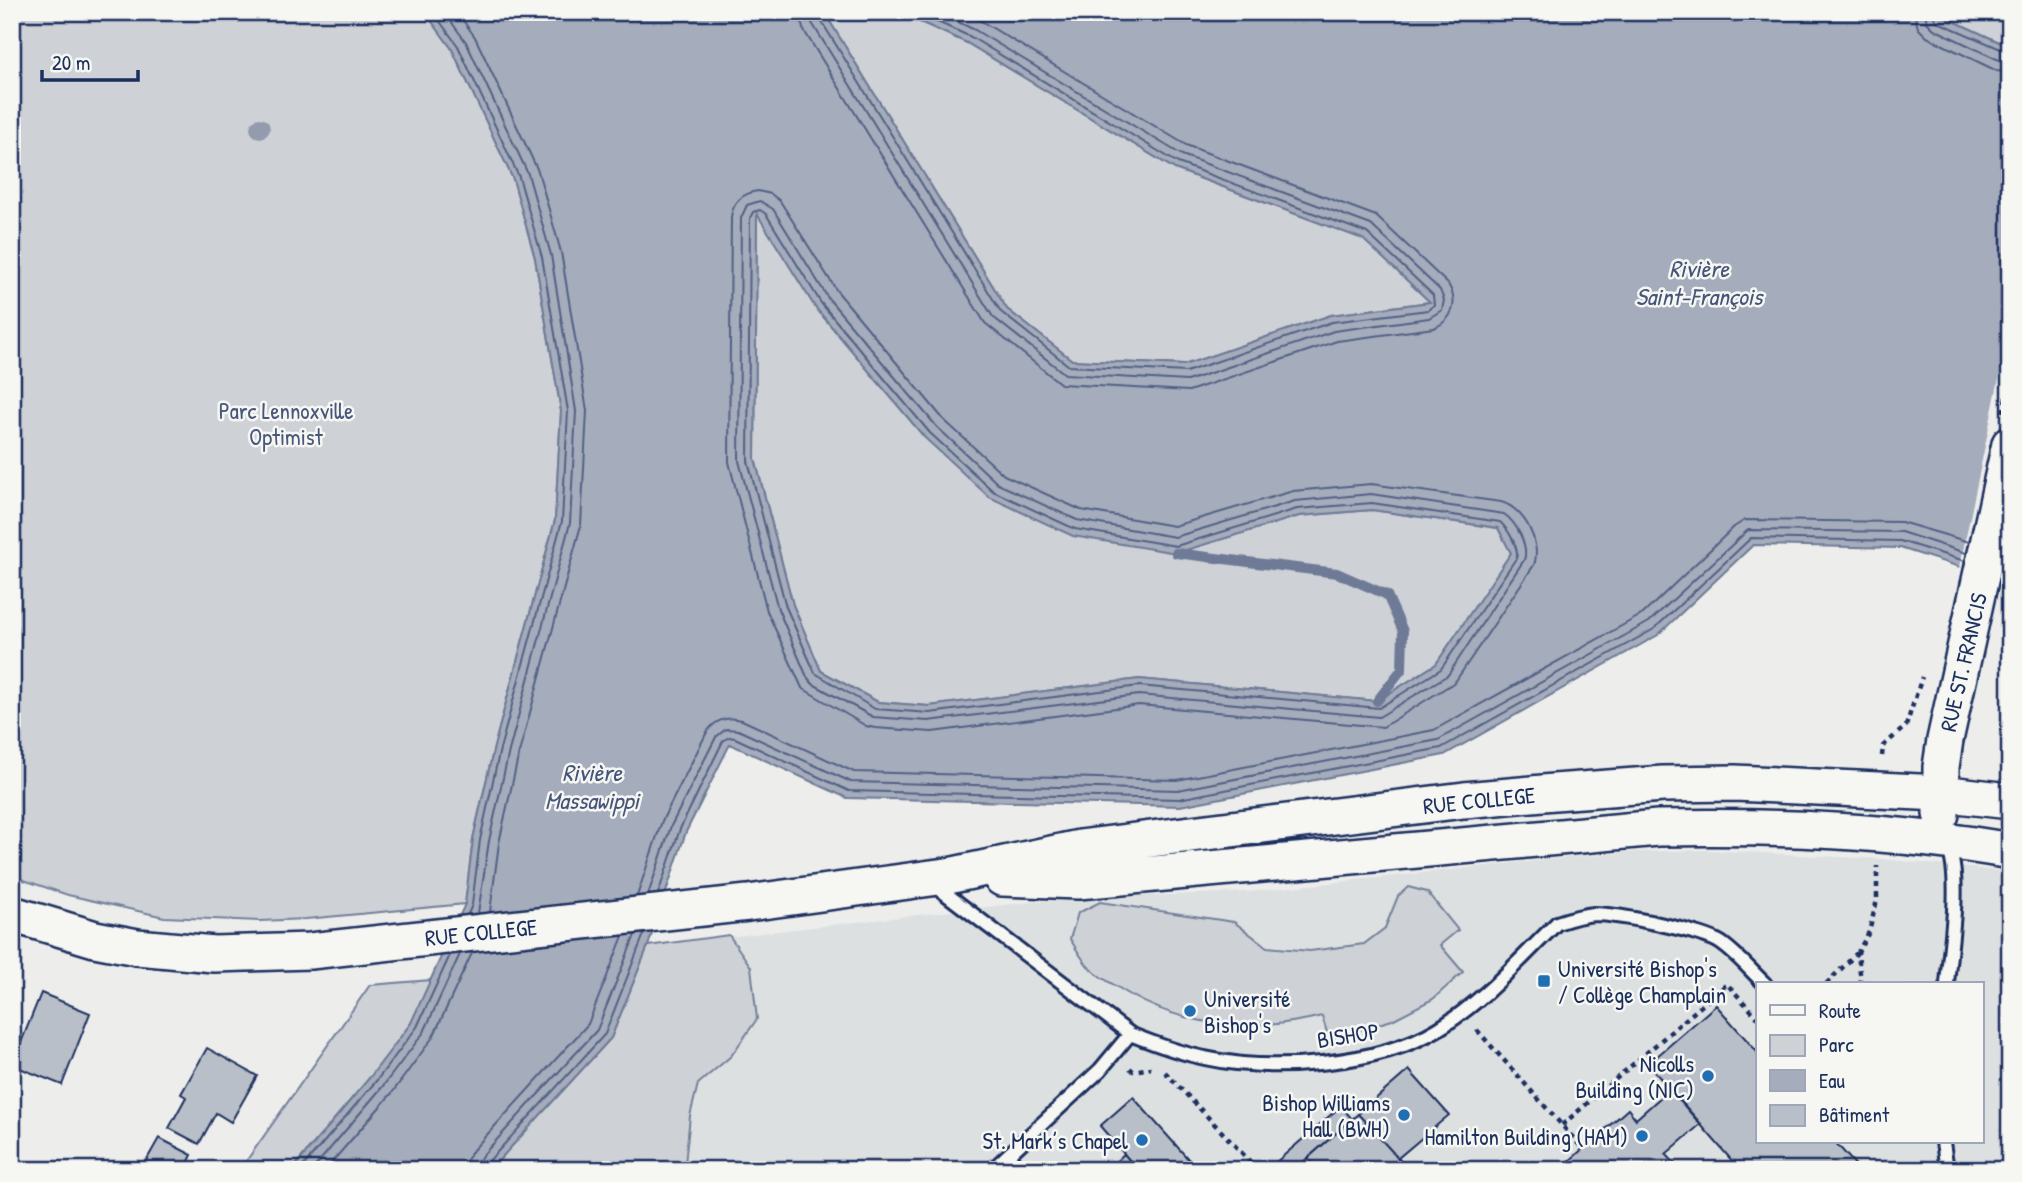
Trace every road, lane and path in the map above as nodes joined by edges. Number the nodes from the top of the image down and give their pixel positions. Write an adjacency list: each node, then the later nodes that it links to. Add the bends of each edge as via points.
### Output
1 (2010, 443): 2 (main road, RUE ST. FRANCIS, via 1945,740)
2 (1940, 793): 3 (main road, RUE COLLEGE); 4 (main road, RUE ST. FRANCIS); 7 (main road, RUE COLLEGE, via 1735,783 1554,792 1079,848)
3 (2010, 801)
4 (1947, 841): 5 (main road, RUE COLLEGE); 7 (main road, RUE COLLEGE, via 1742,827 1658,828 1078,881); 13 (lane, via 1954,879)
5 (2010, 851)
6 (1877, 866): 9 (path, via 1877,900)
7 (940, 877): 8 (main road, RUE COLLEGE, via 310,951 214,954 137,947); 16 (lane, BISHOP)
8 (12, 914)
9 (1858, 952): 11 (path); 12 (path)
10 (1763, 982): 14 (lane, BISHOP, via 1706,935 1620,917 1575,916 1557,923)
11 (1828, 982)
12 (1861, 982)
13 (1947, 982)
14 (1462, 1013): 16 (lane, BISHOP, via 1400,1048 1337,1061 1289,1064 1207,1059); 20 (path)
15 (1756, 1016): 20 (path, via 1727,984)
16 (1130, 1034): 17 (lane)
17 (1115, 1053): 18 (path, via 1133,1071); 23 (lane)
18 (1156, 1067)
19 (1162, 1070): 24 (path)
20 (1562, 1125): 22 (path)
21 (1943, 1144): 25 (lane)
22 (1583, 1149)
23 (992, 1170)
24 (1258, 1170)
25 (1947, 1170)

